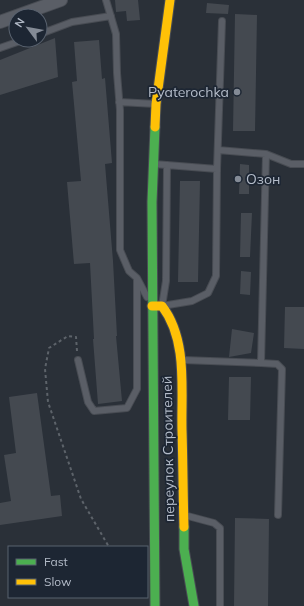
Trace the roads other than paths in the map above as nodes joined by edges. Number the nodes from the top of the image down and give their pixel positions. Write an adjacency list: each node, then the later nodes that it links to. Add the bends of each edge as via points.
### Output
1 (62, 0): 6 (street)
2 (106, 0): 4 (lane)
3 (170, 0): 9 (main road)
4 (111, 16): 7 (lane, via 72,22); 8 (lane, via 116,34)
5 (222, 21): 10 (lane)
6 (0, 22)
7 (48, 31)
8 (120, 102): 9 (lane); 16 (lane, via 120,250 129,272)
9 (156, 104): 12 (main road)
10 (218, 150): 11 (lane); 15 (lane)
11 (266, 154): 13 (lane, via 291,164); 21 (lane)
12 (154, 164): 14 (lane); 17 (main road)
13 (304, 164)
14 (167, 165): 15 (lane); 18 (lane, via 166,282)
15 (218, 169): 18 (lane, via 216,276 208,293 192,301)
16 (137, 278): 17 (lane); 19 (lane, via 137,389 127,408 94,411 88,402)
17 (152, 306): 18 (main road); 24 (main road)
18 (162, 306): 20 (main road, переулок Строителей, via 170,315)
19 (78, 360)
20 (181, 360): 21 (lane); 22 (main road, переулок Строителей)
21 (261, 363): 23 (lane, via 277,364 282,369)
22 (184, 515): 25 (main road, переулок Строителей, via 184,549); 26 (lane, via 214,523 220,528)
23 (278, 515)
24 (155, 606)
25 (194, 606)
26 (220, 606)

